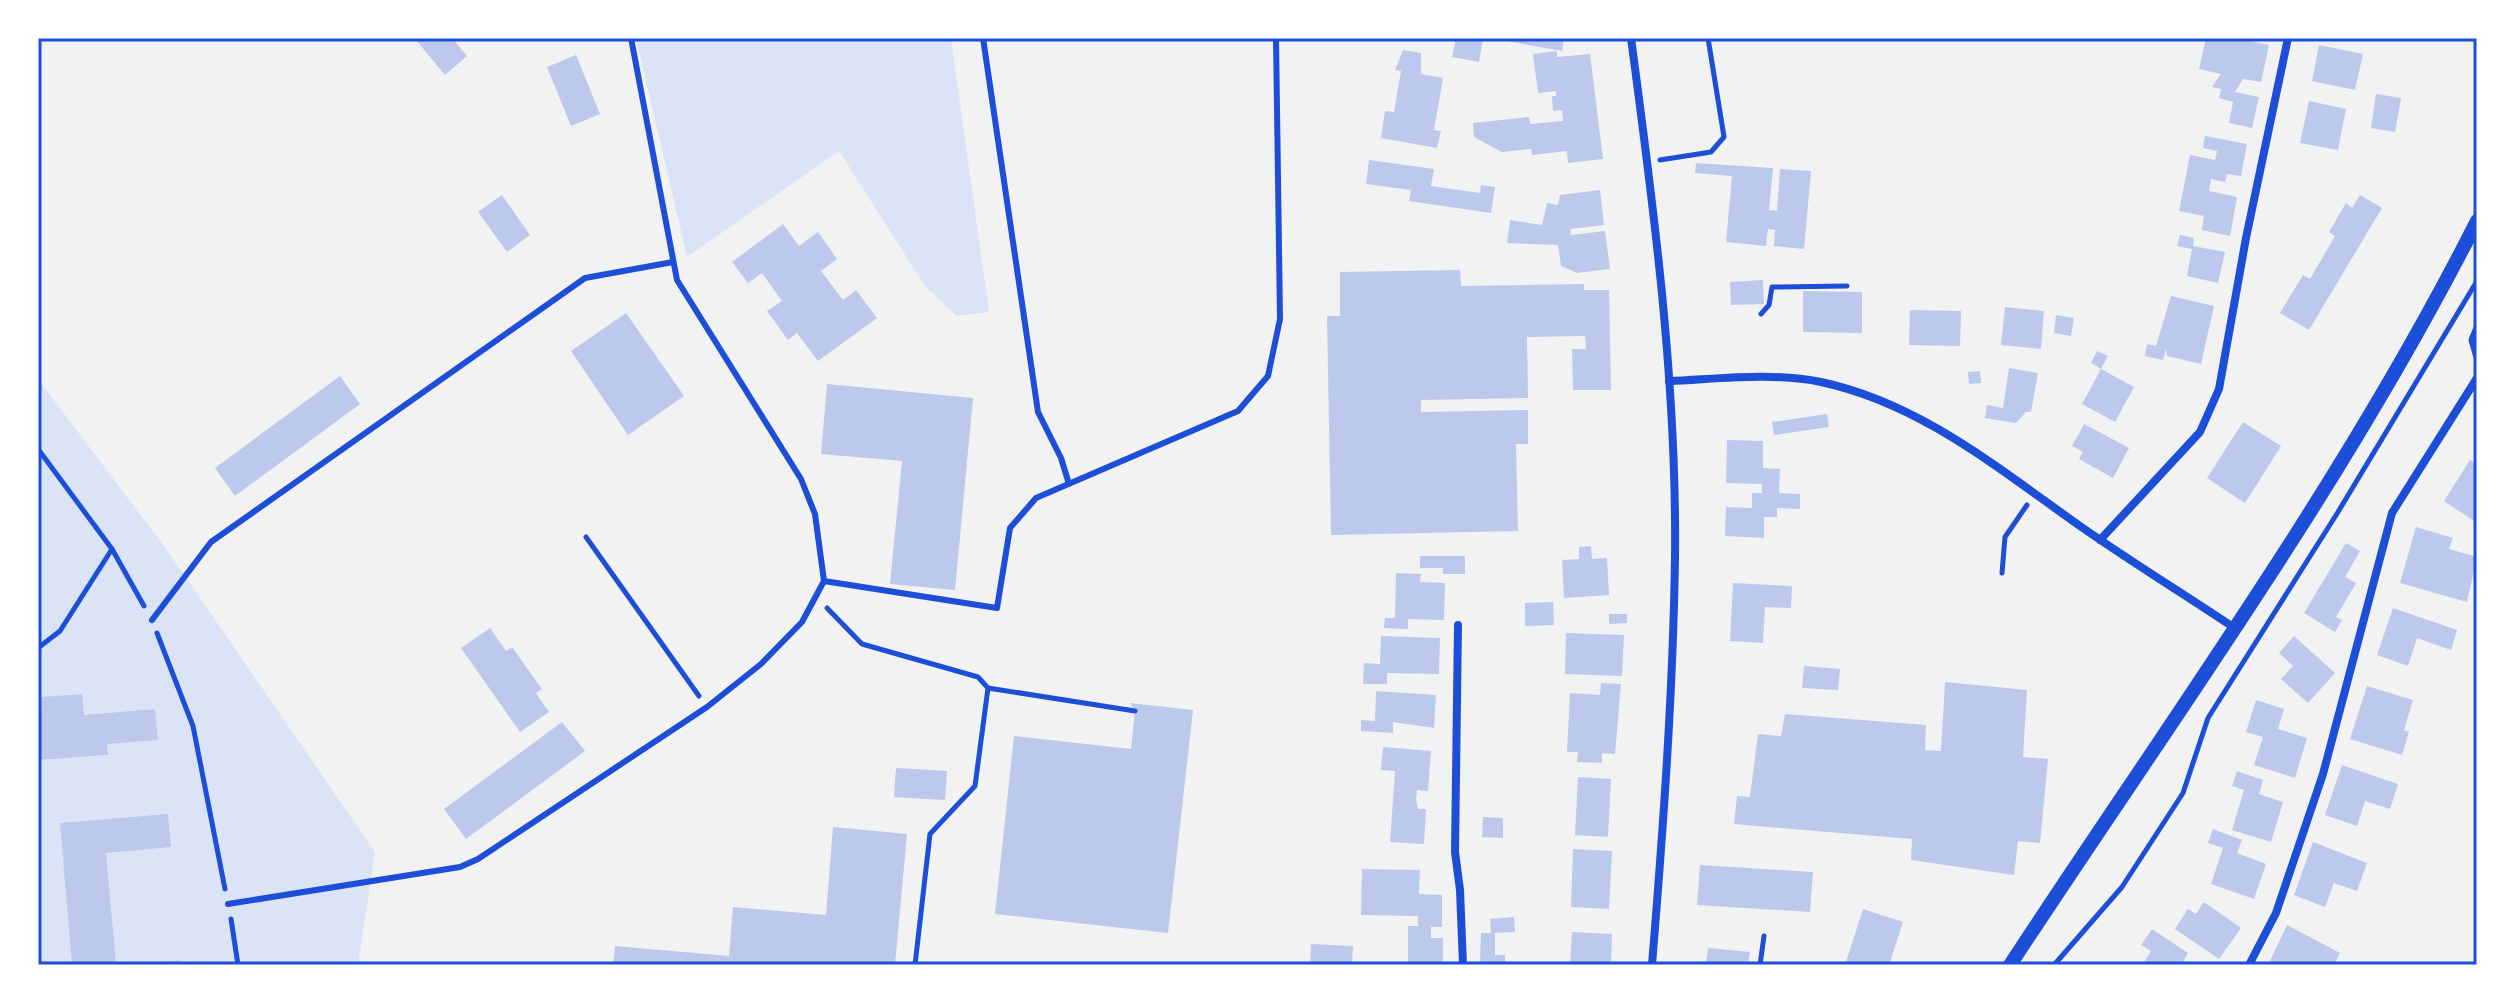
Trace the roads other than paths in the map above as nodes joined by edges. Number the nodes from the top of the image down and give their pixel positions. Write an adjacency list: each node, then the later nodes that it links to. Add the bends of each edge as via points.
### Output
1 (631, 38): 7 (lane)
2 (983, 38): 10 (lane, via 1038,412)
3 (1276, 38): 10 (lane, via 1280,319 1268,376 1238,411)
4 (1631, 38): 9 (street)
5 (2288, 38): 11 (street, via 2219,389 2200,432)
6 (2477, 221): 15 (street, via 2318,499)
7 (673, 262): 12 (lane, via 677,280 801,479 815,514); 13 (lane, via 585,278 211,542)
8 (2477, 378): 20 (street, via 2392,513 2323,774 2276,913)
9 (1669, 381): 11 (street, via 1761,377 1820,382 1879,400 1942,429); 18 (street, via 1674,572 1669,746)
10 (1069, 484): 12 (lane, via 1036,498 1010,528 997,608)
11 (2100, 540): 15 (street)
12 (824, 581): 16 (lane, via 802,622 761,664 707,707 478,859 460,867)
13 (152, 620)
14 (1458, 625): 17 (street, via 1455,852)
15 (2233, 627): 19 (street)
16 (228, 904)
17 (1463, 965)
18 (1652, 965)
19 (2010, 965)
20 (2249, 965)

